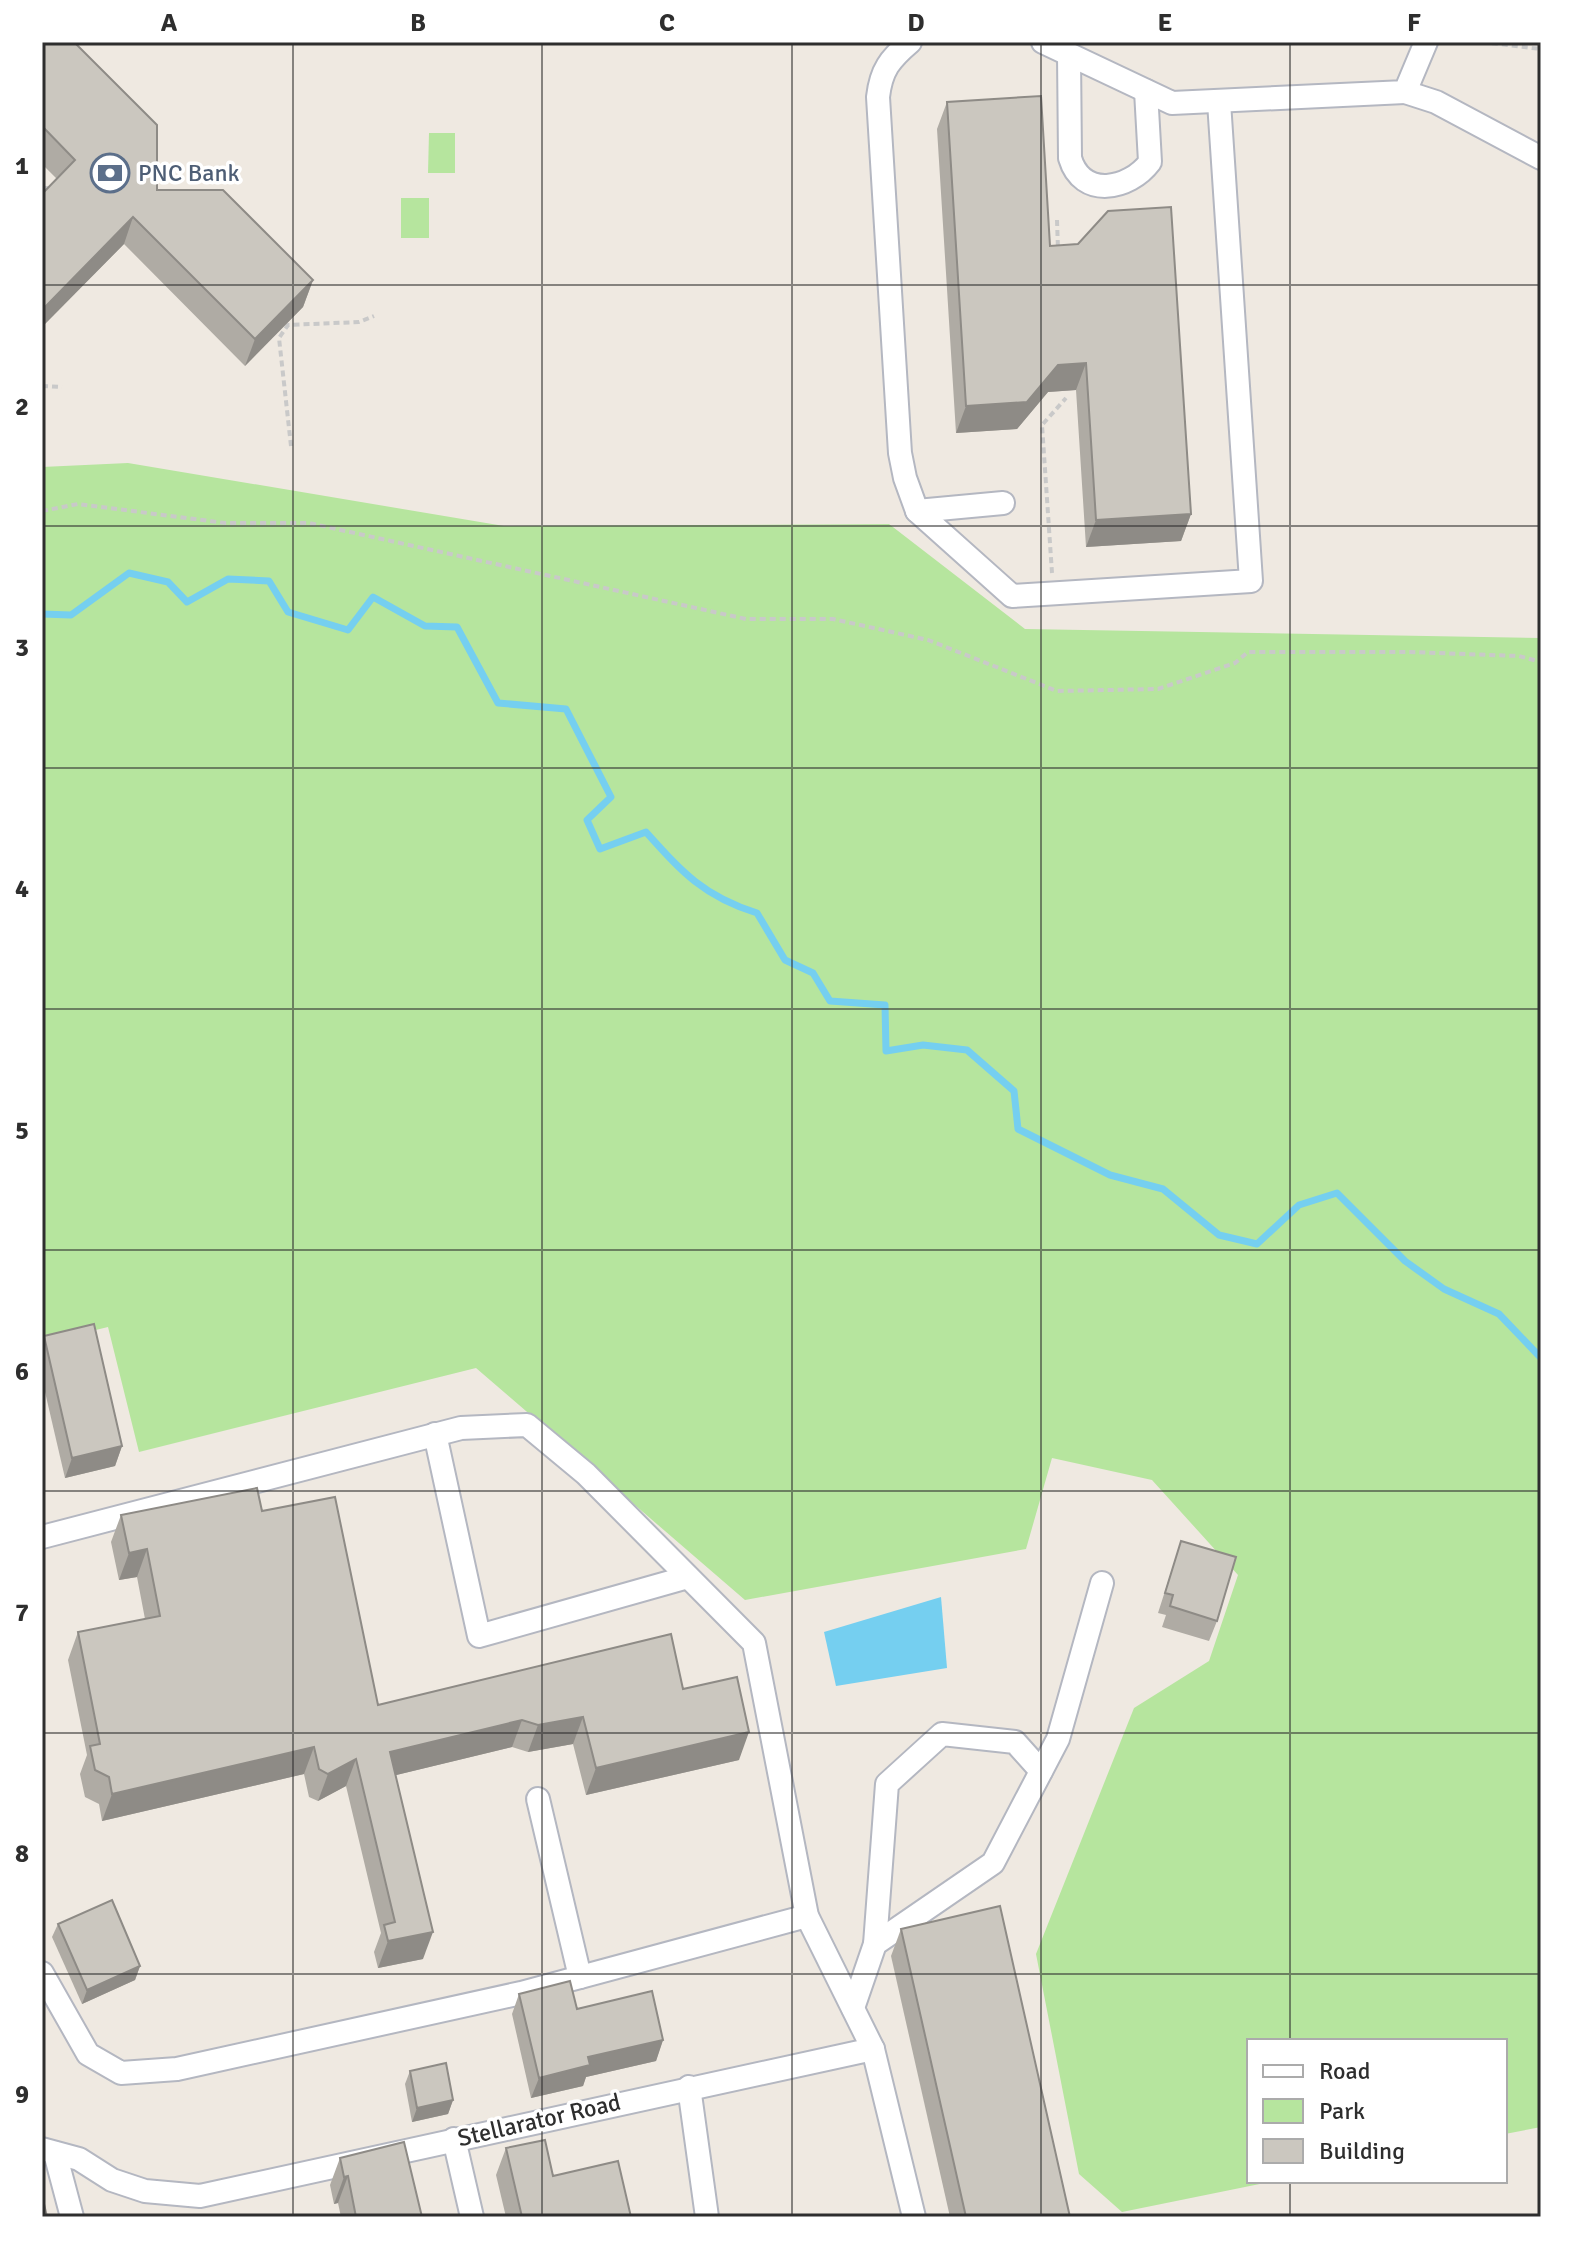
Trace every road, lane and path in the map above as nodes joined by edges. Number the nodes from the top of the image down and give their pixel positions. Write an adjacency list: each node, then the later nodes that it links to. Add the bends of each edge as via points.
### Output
1 (910, 42): 22 (street, via 880,76 878,97 900,453)
2 (1043, 42): 6 (street)
3 (1426, 42): 8 (street)
4 (1482, 42): 5 (path)
5 (1541, 49)
6 (1069, 55): 7 (street); 7 (street, via 1070,158 1074,172 1086,181 1115,186 1141,174 1150,162)
7 (1146, 91): 9 (street, via 1172,103)
8 (1405, 92): 9 (street); 10 (street, via 1436,102)
9 (1219, 102): 22 (street, via 1251,581 1012,596)
10 (1541, 158)
11 (42, 188): 12 (path)
12 (55, 188)
13 (1057, 220): 14 (path)
14 (1059, 258)
15 (374, 316): 19 (path, via 359,322 288,325 279,338)
16 (42, 386): 17 (path)
17 (62, 387)
18 (1066, 398): 23 (path, via 1042,425)
19 (291, 446)
20 (1003, 503): 22 (street)
21 (42, 511): 24 (path, via 78,504 225,523 309,523 746,619 833,619 928,640 1057,691 1158,689 1235,663 1248,652 1410,652 1519,656)
22 (917, 511)
23 (1052, 575)
24 (1541, 662)
25 (435, 1434): 26 (street); 27 (street, via 527,1425 586,1474); 27 (street, via 479,1636)
26 (42, 1537)
27 (688, 1577): 31 (street, via 754,1643)
28 (1102, 1583): 29 (street, via 1058,1739)
29 (1041, 1771): 32 (street, via 993,1863); 32 (street, via 1015,1742 942,1734 887,1784)
30 (538, 1799): 34 (street)
31 (807, 1916): 34 (street); 35 (street)
32 (875, 1944): 35 (street)
33 (42, 1973): 34 (street, via 88,2054 121,2073 177,2069)
34 (580, 1977)
35 (853, 2008): 36 (street)
36 (873, 2049): 37 (street, Stellarator Road); 43 (street)
37 (689, 2087): 38 (street, Stellarator Road); 42 (street)
38 (454, 2139): 39 (street, Stellarator Road, via 200,2196 145,2191 112,2180 79,2159); 41 (street)
39 (49, 2151): 40 (street)
40 (72, 2217)
41 (472, 2217)
42 (707, 2217)
43 (914, 2217)

